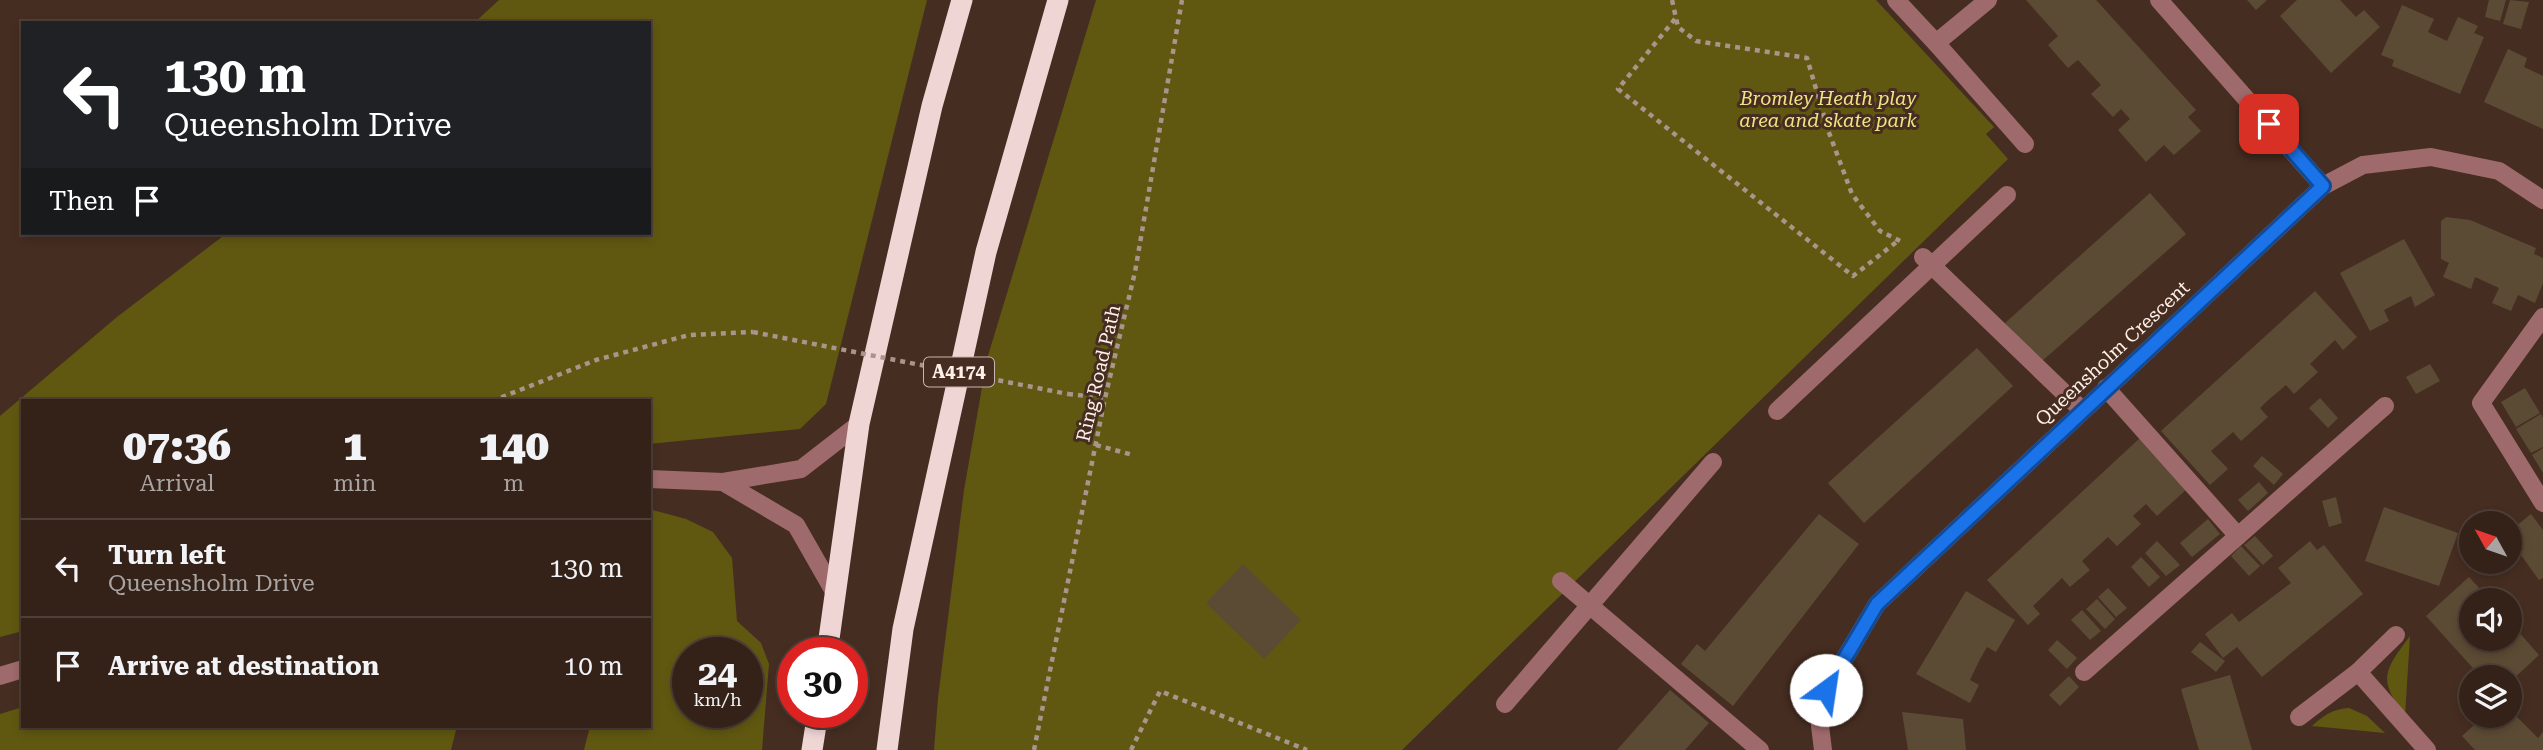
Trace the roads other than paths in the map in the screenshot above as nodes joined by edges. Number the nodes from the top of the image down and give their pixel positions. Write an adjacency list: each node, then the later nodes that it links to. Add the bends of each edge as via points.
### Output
1 (962, 0): 17 (highway, via 932,106)
2 (1058, 0): 36 (highway, A4174, via 986,252 903,629)
3 (1896, 0): 6 (street)
4 (1988, 0): 6 (street)
5 (2159, 0): 8 (street)
6 (1936, 43): 7 (street)
7 (2025, 144)
8 (2323, 186): 10 (street, Queensholm Crescent, via 2363,164 2431,157 2499,171); 13 (street, Queensholm Crescent)
9 (2007, 195): 11 (street)
10 (2543, 200)
11 (1928, 262): 15 (street); 16 (street)
12 (2543, 317): 21 (street, via 2481,402)
13 (2106, 388): 15 (street, Queensholm Crescent); 22 (street)
14 (2385, 406): 22 (street)
15 (2081, 410): 38 (street, Queensholm Crescent, via 1877,604 1826,690 1820,726)
16 (1777, 411)
17 (859, 424): 20 (street, via 801,469); 24 (highway)
18 (1713, 462): 25 (street)
19 (651, 480): 20 (street)
20 (723, 482): 24 (street, via 796,525)
21 (2543, 503)
22 (2238, 536): 29 (street)
23 (1561, 581): 25 (street)
24 (836, 594): 27 (highway)
25 (1589, 605): 32 (street); 37 (street)
26 (2396, 635): 30 (street)
27 (829, 637)
28 (21, 671): 31 (street)
29 (2084, 672)
30 (2358, 672): 33 (street); 39 (street)
31 (0, 676)
32 (1505, 704)
33 (2299, 717)
34 (815, 728): 35 (highway)
35 (812, 750)
36 (887, 750)
37 (1760, 750)
38 (1823, 750)
39 (2427, 750)

